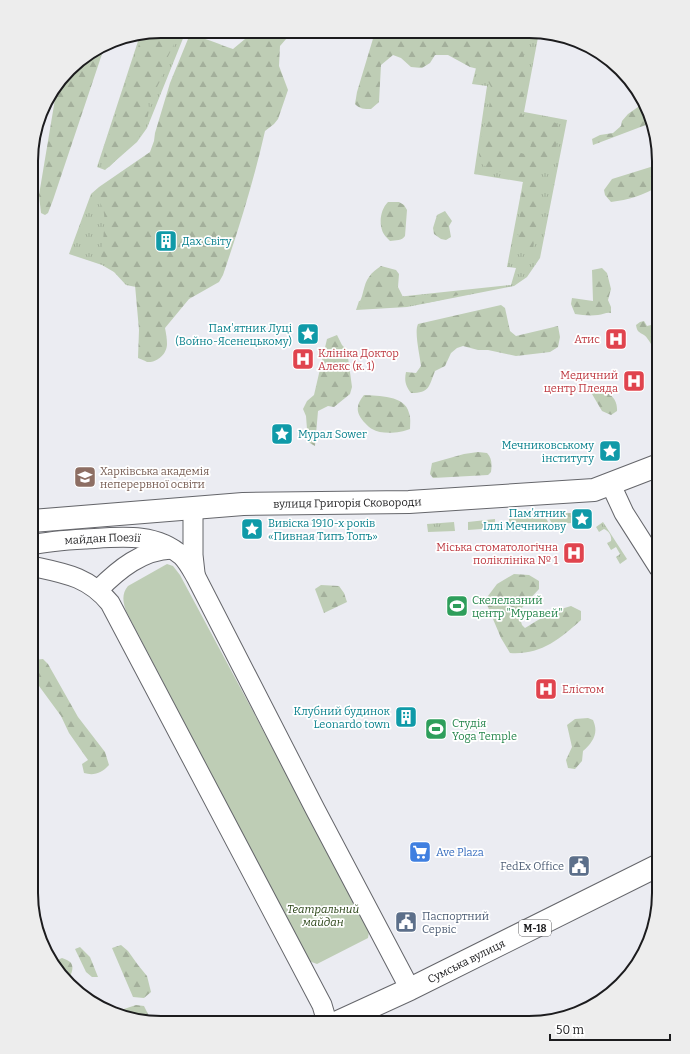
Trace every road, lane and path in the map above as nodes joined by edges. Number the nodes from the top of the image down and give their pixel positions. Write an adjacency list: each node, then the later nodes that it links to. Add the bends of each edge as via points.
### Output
1 (652, 468): 2 (main road, вулиця Григорія Сковороди)
2 (611, 485): 3 (main road, вулиця Григорія Сковороди, via 594,490 409,502 244,504); 7 (street, via 624,513)
3 (192, 508): 4 (main road, вулиця Григорія Сковороди); 9 (street)
4 (38, 521)
5 (38, 544): 6 (street, майдан Поезії, via 129,536 156,541)
6 (172, 549): 9 (street, майдан Поезії, via 182,556); 10 (street, майдан Поезії, via 139,558 119,570)
7 (652, 557)
8 (38, 567): 10 (street, via 82,579)
9 (196, 577): 12 (street)
10 (104, 596): 13 (street, via 322,1005)
11 (652, 868): 12 (main road, Сумська вулиця / М-18)
12 (410, 989): 14 (main road, Сумська вулиця / М-18)
13 (325, 1016)
14 (351, 1016)

